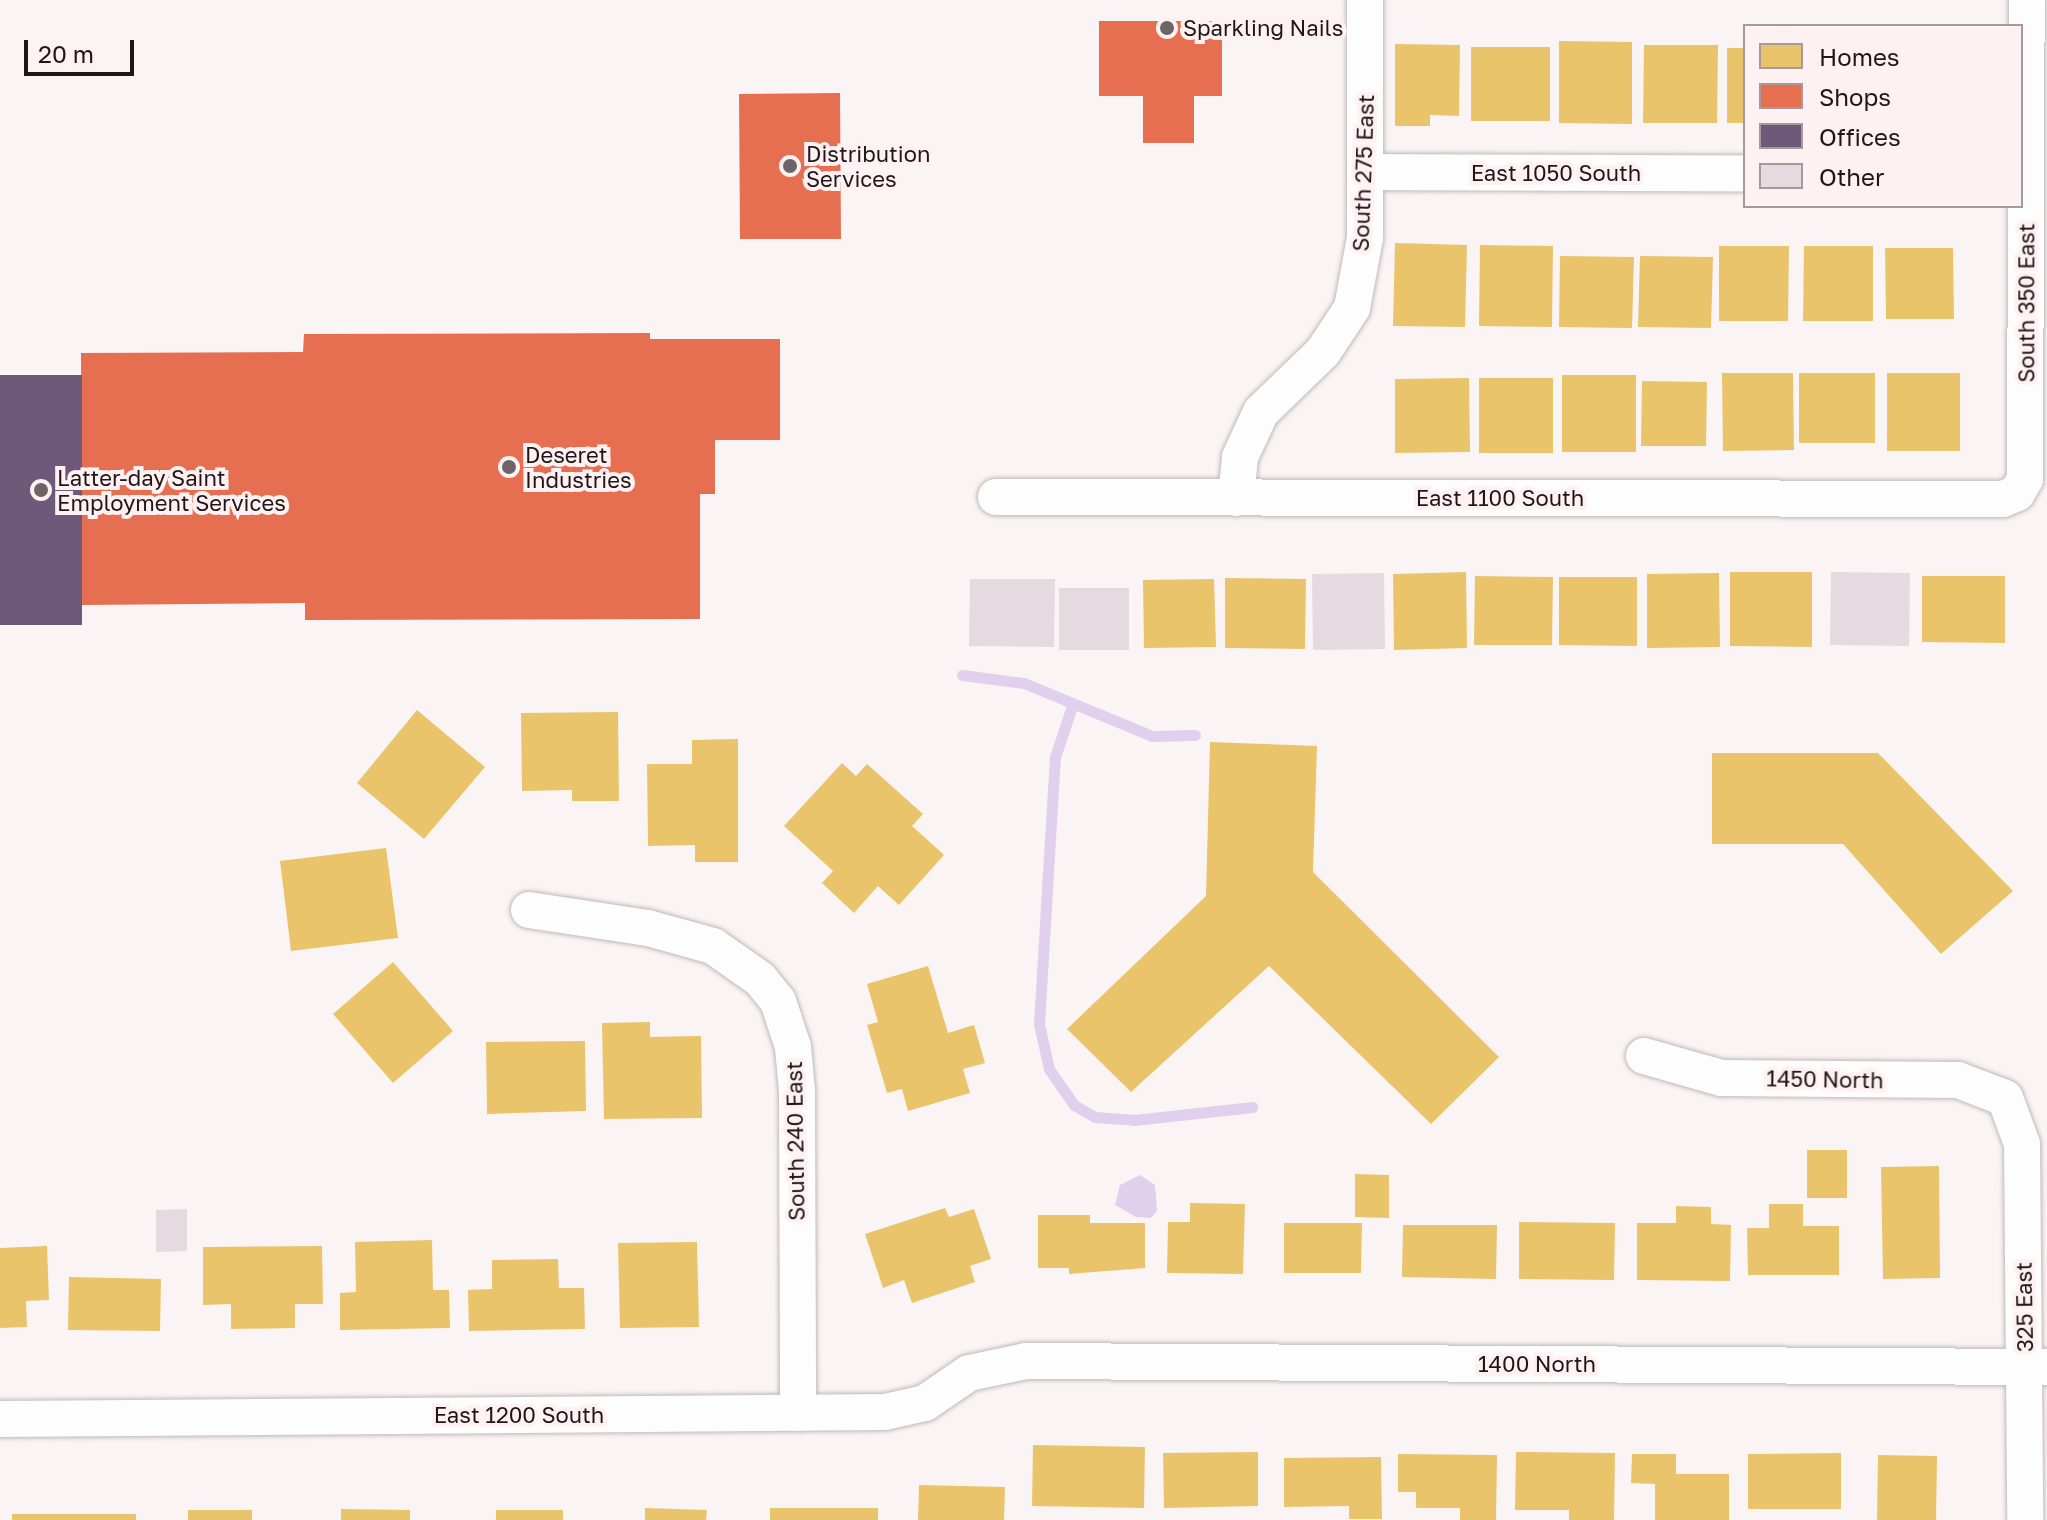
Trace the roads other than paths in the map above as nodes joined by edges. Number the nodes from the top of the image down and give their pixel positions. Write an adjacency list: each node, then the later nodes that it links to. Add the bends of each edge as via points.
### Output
1 (1365, 0): 3 (street, South 275 East)
2 (2027, 0): 5 (street, South 350 East)
3 (1366, 172): 4 (street, East 1050 South); 7 (street, South 275 East, via 1365,238 1352,308 1323,352 1261,412 1240,457)
4 (1743, 173)
5 (2024, 173): 8 (street, South 350 East, via 2025,479 2017,493)
6 (996, 497): 7 (street, East 1100 South)
7 (1236, 498): 8 (street, East 1100 South)
8 (2003, 499)
9 (529, 910): 14 (street, South 240 East, via 648,928 713,946 737,960 778,1001 793,1047 797,1091)
10 (1644, 1056): 11 (street, 1450 North, via 1721,1078 1958,1080)
11 (2005, 1098): 13 (street, 325 East, via 2022,1144)
12 (1026, 1361): 13 (street, 1400 North); 14 (street, East 1200 South, via 969,1373 940,1395 905,1409)
13 (2036, 1367): 16 (street, 325 East)
14 (798, 1413): 15 (street, East 1200 South)
15 (0, 1419)
16 (2025, 1520)

